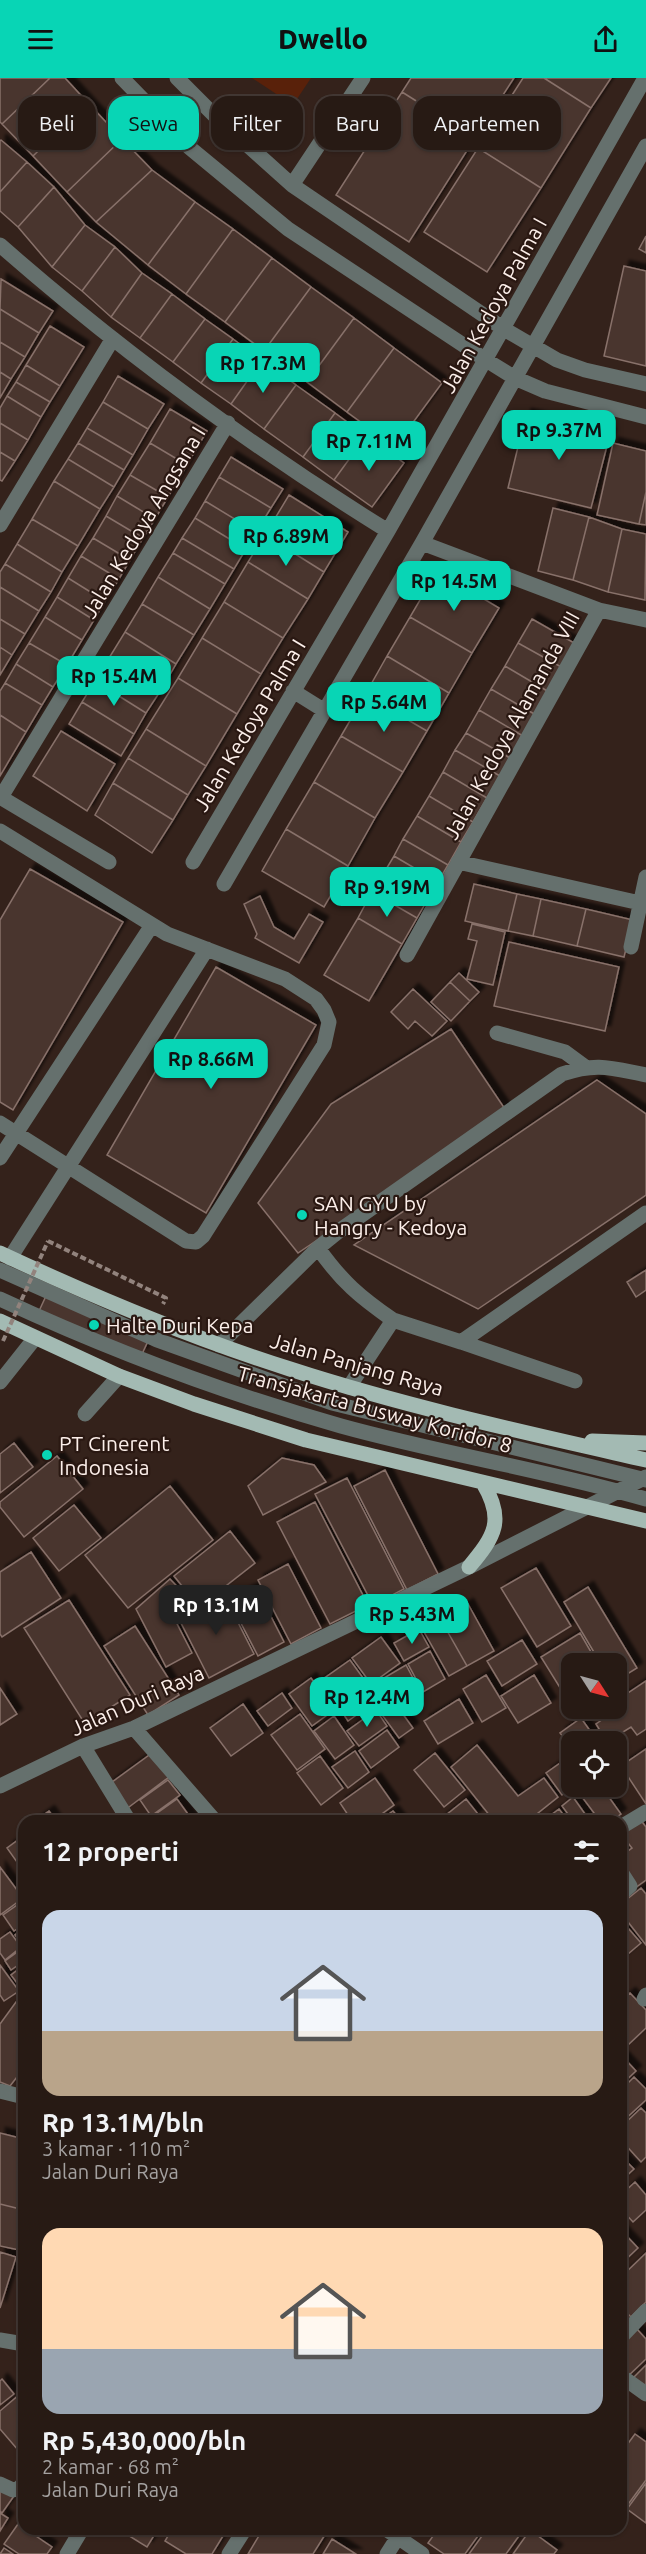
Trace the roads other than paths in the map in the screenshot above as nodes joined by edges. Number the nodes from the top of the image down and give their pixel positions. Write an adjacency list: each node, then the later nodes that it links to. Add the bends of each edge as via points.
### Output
1 (122, 78): 11 (street, via 190,148 288,230)
2 (177, 78): 6 (street)
3 (363, 78): 6 (street)
4 (645, 78): 8 (street, Jalan Kedoya Palma I)
5 (646, 146): 10 (street)
6 (291, 185): 8 (street)
7 (0, 245): 9 (street)
8 (504, 329): 10 (street); 11 (street, Jalan Kedoya Palma I)
9 (112, 340): 15 (street); 16 (street)
10 (532, 348): 12 (street); 13 (street, via 585,370)
11 (486, 360): 12 (street); 17 (street, Jalan Kedoya Palma I)
12 (515, 378): 14 (street, via 544,391); 18 (street)
13 (646, 384)
14 (646, 417)
15 (228, 423): 17 (street); 23 (street, Jalan Kedoya Angsana I)
16 (0, 525)
17 (388, 531): 21 (street, Jalan Kedoya Palma I)
18 (422, 543): 19 (street); 22 (street)
19 (599, 609): 20 (street); 27 (street, Jalan Kedoya Alamanda VIII)
20 (646, 620)
21 (293, 691): 22 (street); 26 (street, Jalan Kedoya Palma I)
22 (325, 711): 29 (street)
23 (0, 797): 25 (street)
24 (0, 832): 31 (street)
25 (109, 862)
26 (193, 862)
27 (458, 862): 30 (street); 34 (street, Jalan Kedoya Alamanda VIII)
28 (646, 877): 30 (street)
29 (224, 884)
30 (640, 903): 32 (street)
31 (152, 925): 33 (street); 39 (street)
32 (631, 947)
33 (207, 949): 41 (street); 41 (street, via 285,979 316,999 328,1022 324,1045 203,1236 196,1242 186,1241)
34 (407, 955)
35 (497, 1033): 36 (street, via 565,1052)
36 (584, 1066): 37 (street); 43 (street, via 562,1074)
37 (646, 1075)
38 (0, 1123): 39 (street)
39 (16, 1133): 40 (street); 41 (street)
40 (0, 1158)
41 (67, 1166): 44 (street)
42 (646, 1213): 49 (street)
43 (318, 1248): 46 (street, via 337,1275); 50 (street)
44 (3, 1260): 50 (main road, Jalan Panjang Raya); 59 (street, Transjakarta Busway Koridor 8, via 157,1340 332,1403)
45 (0, 1299): 61 (street, Transjakarta Busway Koridor 8, via 136,1357 246,1398 343,1426)
46 (393, 1320): 49 (street); 54 (street)
47 (0, 1321): 48 (main road)
48 (35, 1338): 51 (main road); 53 (street)
49 (461, 1342): 52 (street)
50 (219, 1345): 54 (main road, Jalan Panjang Raya)
51 (119, 1376): 55 (street); 60 (main road, via 306,1440)
52 (575, 1381)
53 (0, 1382)
54 (349, 1387): 56 (main road, Jalan Panjang Raya)
55 (85, 1414)
56 (554, 1439): 57 (main road); 58 (main road, Jalan Panjang Raya)
57 (646, 1443)
58 (646, 1460)
59 (645, 1479): 61 (street, Jalan Duri Raya)
60 (483, 1483): 63 (main road); 65 (main road, via 491,1496 496,1524 491,1538)
61 (618, 1491): 62 (street, Transjakarta Busway Koridor 8); 63 (street, Jalan Duri Raya)
62 (646, 1499)
63 (589, 1507): 64 (main road); 65 (street, Jalan Duri Raya)
64 (646, 1521)
65 (469, 1567): 66 (street, Jalan Duri Raya)
66 (134, 1728): 67 (street, Jalan Duri Raya); 71 (street)
67 (83, 1746): 68 (street, Jalan Duri Raya); 70 (street)
68 (0, 1786)
69 (646, 1812): 72 (street)
70 (125, 1815)
71 (210, 1815)
72 (627, 1823)
73 (0, 2091): 74 (street)
74 (18, 2096)
75 (646, 2311): 76 (street)
76 (627, 2331)
77 (0, 2340): 78 (street)
78 (18, 2343)
79 (627, 2380): 80 (street)
80 (646, 2394)
81 (0, 2484): 82 (street, via 13,2490)
82 (18, 2487)
83 (79, 2535): 87 (street)
84 (241, 2535): 88 (street)
85 (392, 2535): 89 (street)
86 (395, 2535): 90 (street)
87 (68, 2554)
88 (229, 2554)
89 (387, 2554)
90 (422, 2554)

